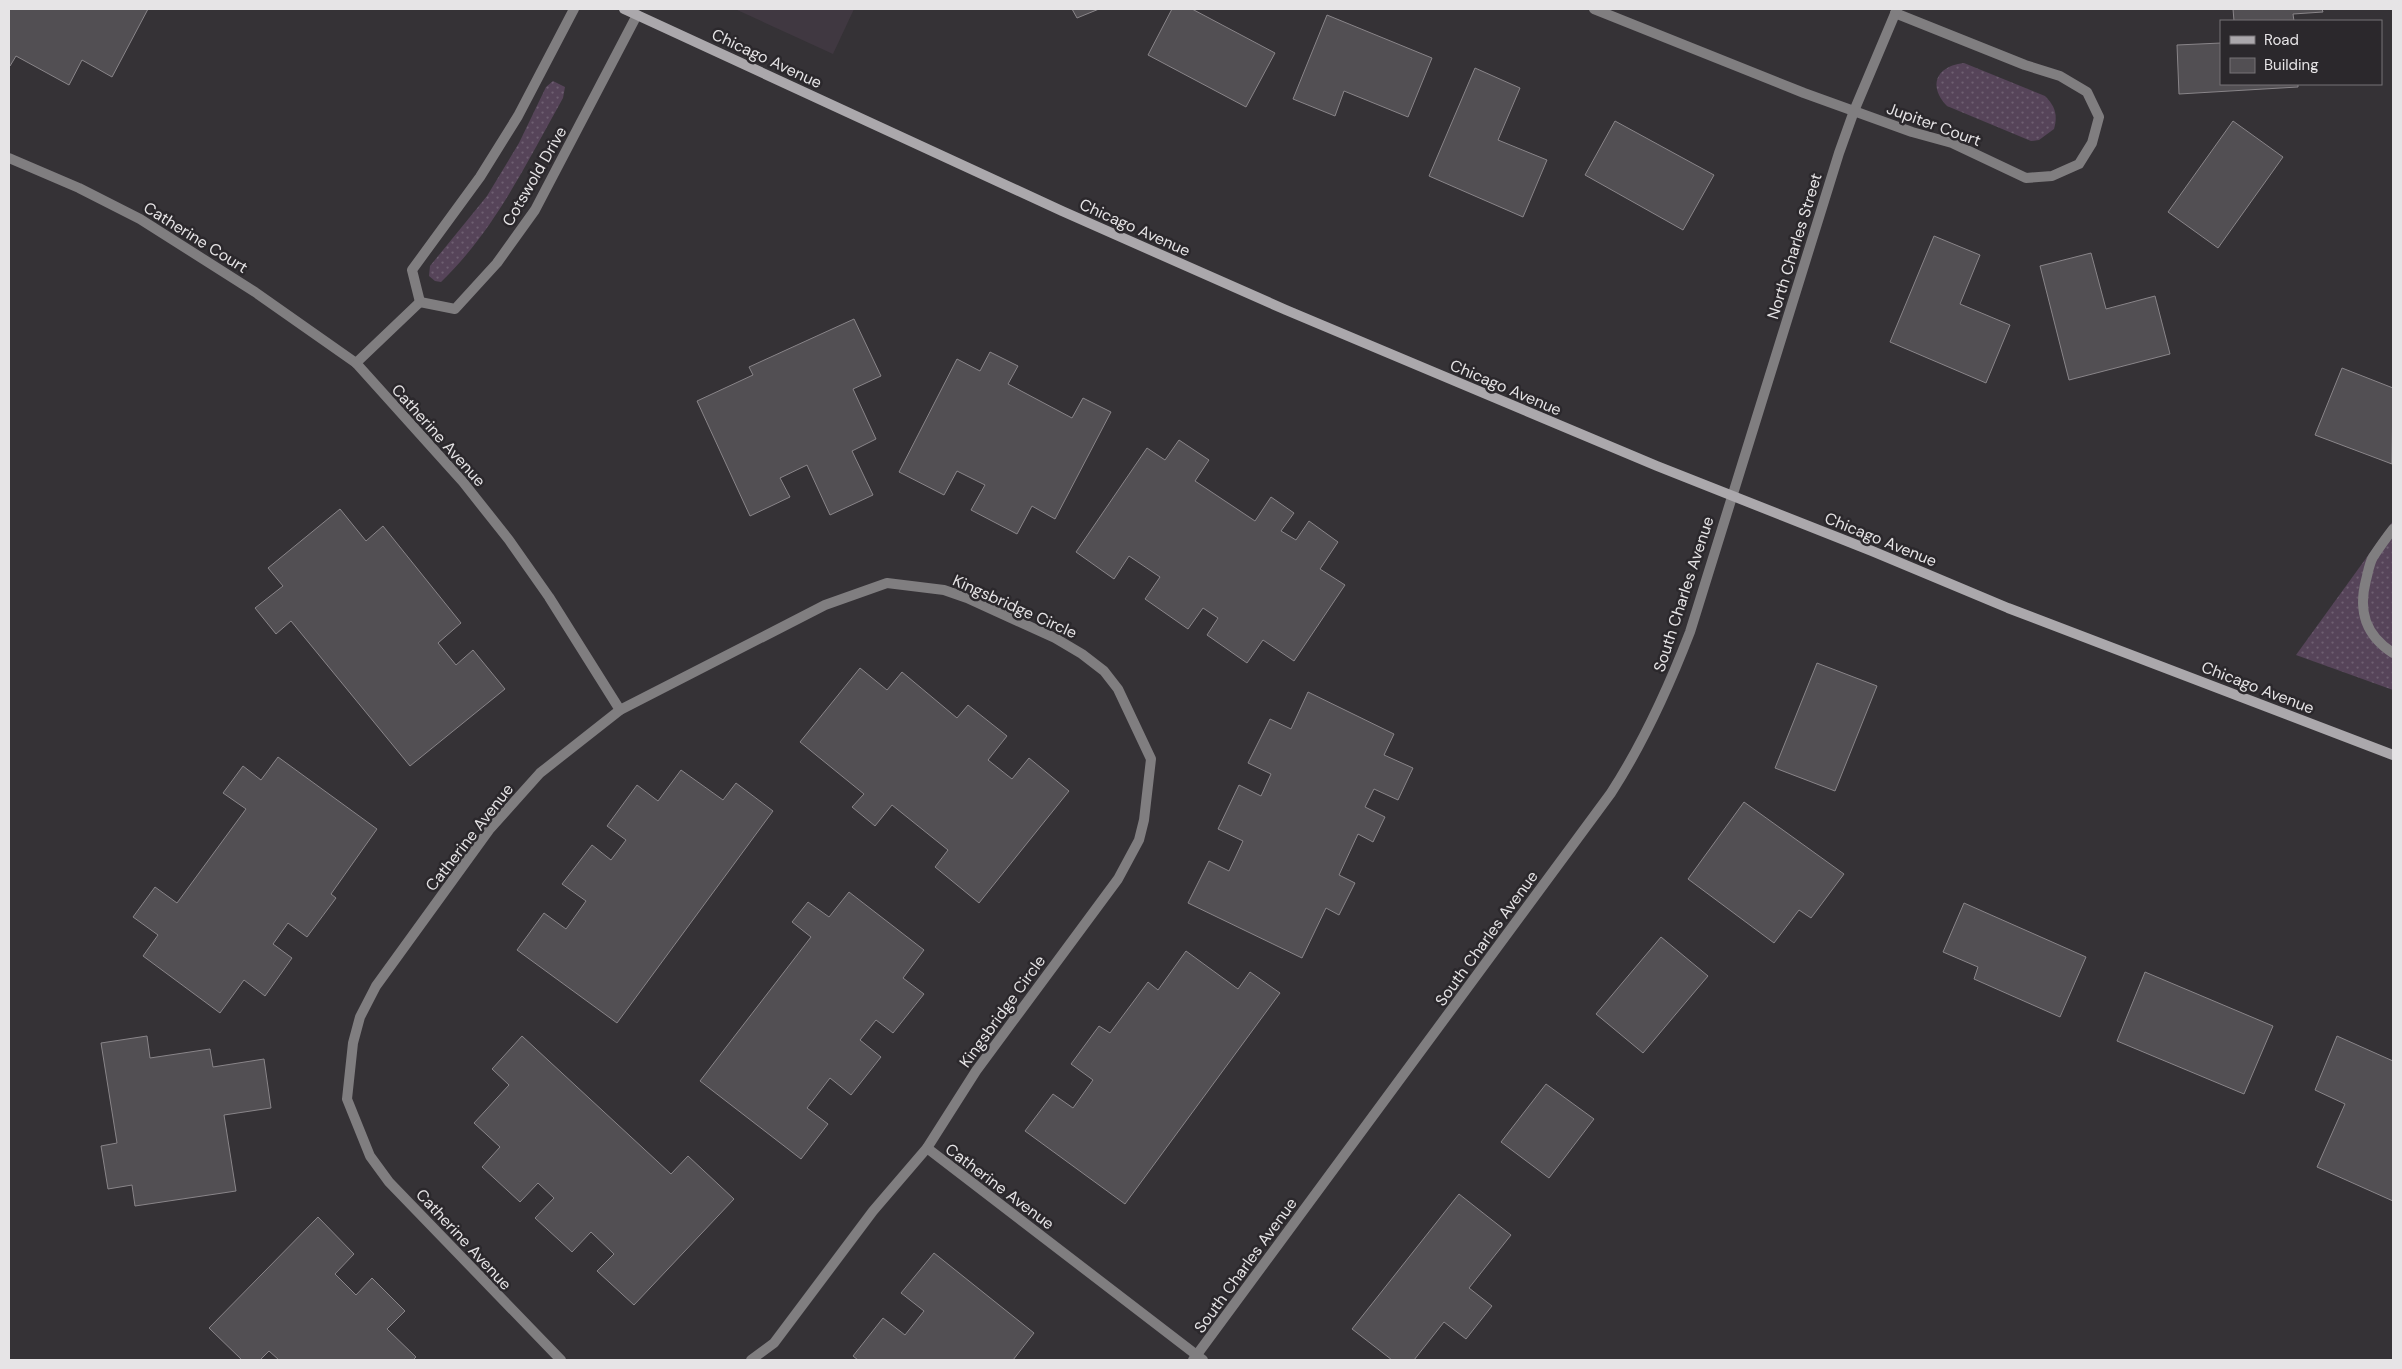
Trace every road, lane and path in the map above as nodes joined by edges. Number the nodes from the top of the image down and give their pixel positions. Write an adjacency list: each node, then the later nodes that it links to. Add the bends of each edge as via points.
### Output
1 (574, 9): 8 (street, via 518,116 480,177 412,270)
2 (624, 9): 5 (main road, Chicago Avenue)
3 (1594, 9): 6 (street, Jupiter Court)
4 (1896, 11): 6 (street, North Charles Street); 6 (street, Jupiter Court, via 2025,65 2060,76 2087,92 2098,117 2092,144 2078,164 2052,176 2026,178 1952,143)
5 (637, 15): 8 (street, Cotswold Drive, via 535,210 497,263 455,309); 10 (main road, Chicago Avenue, via 1062,212 1286,310)
6 (1854, 111): 10 (street, North Charles Street)
7 (9, 158): 9 (street, Catherine Court, via 140,219 255,292)
8 (420, 302): 9 (street)
9 (356, 363): 13 (street, Catherine Avenue, via 509,540)
10 (1731, 496): 14 (main road, Chicago Avenue, via 2008,608); 16 (street, South Charles Avenue, via 1690,632 1665,695 1632,760)
11 (2393, 529): 12 (street, via 2371,559 2362,608 2366,627)
12 (2393, 653)
13 (620, 710): 15 (street, Kingsbridge Circle, via 825,605 887,583 944,590 968,598 1082,654 1104,671 1118,689 1151,759 1139,840 1118,879 976,1071); 17 (street, Catherine Avenue, via 540,773 514,800 376,986 360,1017 353,1043 347,1099 370,1156 389,1182)
14 (2393, 755)
15 (927, 1148): 16 (street, Catherine Avenue); 18 (street, Catherine Avenue, via 873,1211 774,1343)
16 (1198, 1359)
17 (561, 1360)
18 (751, 1360)

